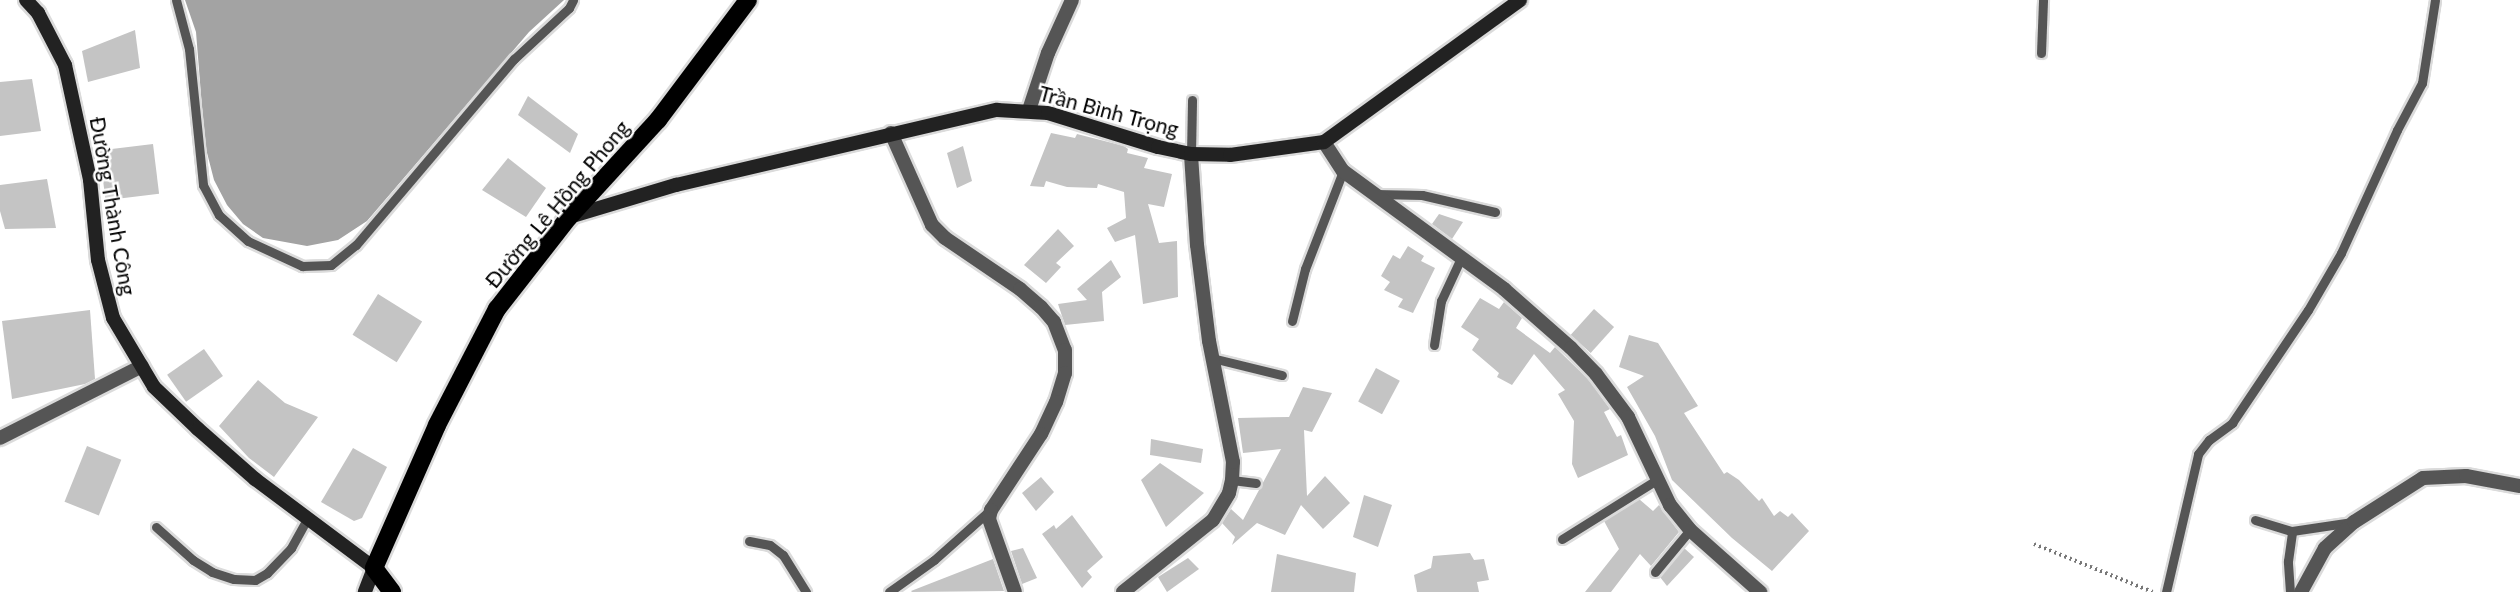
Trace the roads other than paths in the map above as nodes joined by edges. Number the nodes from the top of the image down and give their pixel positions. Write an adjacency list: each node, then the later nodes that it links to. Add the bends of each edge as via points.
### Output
1 (26, 0): 23 (street, Đường Thành Công, via 38,13 65,65 90,180 98,260 113,318)
2 (176, 0): 3 (lane, via 189,49 203,185 219,215 248,241 302,266 331,265 356,245 514,59)
3 (573, 0)
4 (748, 0): 18 (main road, Đường Lê Hồng Phong, via 658,120)
5 (1072, 0): 11 (street)
6 (1520, 0): 13 (street, Trần Bình Trọng)
7 (2043, 0): 9 (lane)
8 (2435, 0): 48 (lane, via 2423,83 2341,253 2232,423 2198,454)
9 (2041, 53)
10 (1192, 100): 14 (lane)
11 (1029, 110): 12 (street, Trần Bình Trọng, via 997,110); 14 (street, Trần Bình Trọng)
12 (891, 133): 18 (street, Trần Bình Trọng, via 676,185); 30 (street, via 932,225 1041,307 1054,322 1065,350 1065,373 1056,402 1041,434)
13 (1324, 142): 14 (street, Trần Bình Trọng, via 1230,155); 15 (street)
14 (1191, 154): 22 (street)
15 (1343, 171): 16 (street); 20 (lane, via 1305,269)
16 (1374, 194): 17 (lane, via 1422,195); 19 (street)
17 (1495, 212)
18 (569, 217): 39 (main road, Đường Lê Hồng Phong, via 497,309 437,425)
19 (1461, 258): 21 (lane, via 1441,301); 26 (street, via 1504,289 1596,374 1628,417)
20 (1292, 321)
21 (1434, 345)
22 (1212, 358): 24 (lane); 27 (street, via 1233,462)
23 (142, 366): 25 (street); 31 (street, Đường Thành Công, via 154,387 198,429)
24 (1282, 376)
25 (0, 438)
26 (1658, 479): 35 (street, via 1670,505); 37 (lane)
27 (1232, 480): 28 (lane); 47 (street, via 1213,520)
28 (1256, 484)
29 (2520, 486): 33 (street, via 2457,475 2423,478)
30 (991, 510): 45 (lane, via 934,561); 46 (street, via 989,519)
31 (307, 519): 34 (lane, via 291,548 255,580 212,572); 39 (street, Đường Thành Công)
32 (2255, 520): 36 (lane)
33 (2354, 522): 36 (lane); 50 (street, via 2325,548)
34 (156, 527)
35 (1690, 530): 40 (lane); 41 (street)
36 (2292, 531): 49 (lane)
37 (1562, 539)
38 (749, 541): 44 (lane, via 770,545 783,555)
39 (374, 568): 42 (street); 43 (main road)
40 (1655, 572)
41 (1754, 590)
42 (365, 592)
43 (392, 592)
44 (806, 592)
45 (889, 592)
46 (1016, 592)
47 (1123, 592)
48 (2166, 592)
49 (2290, 592)
50 (2301, 592)

